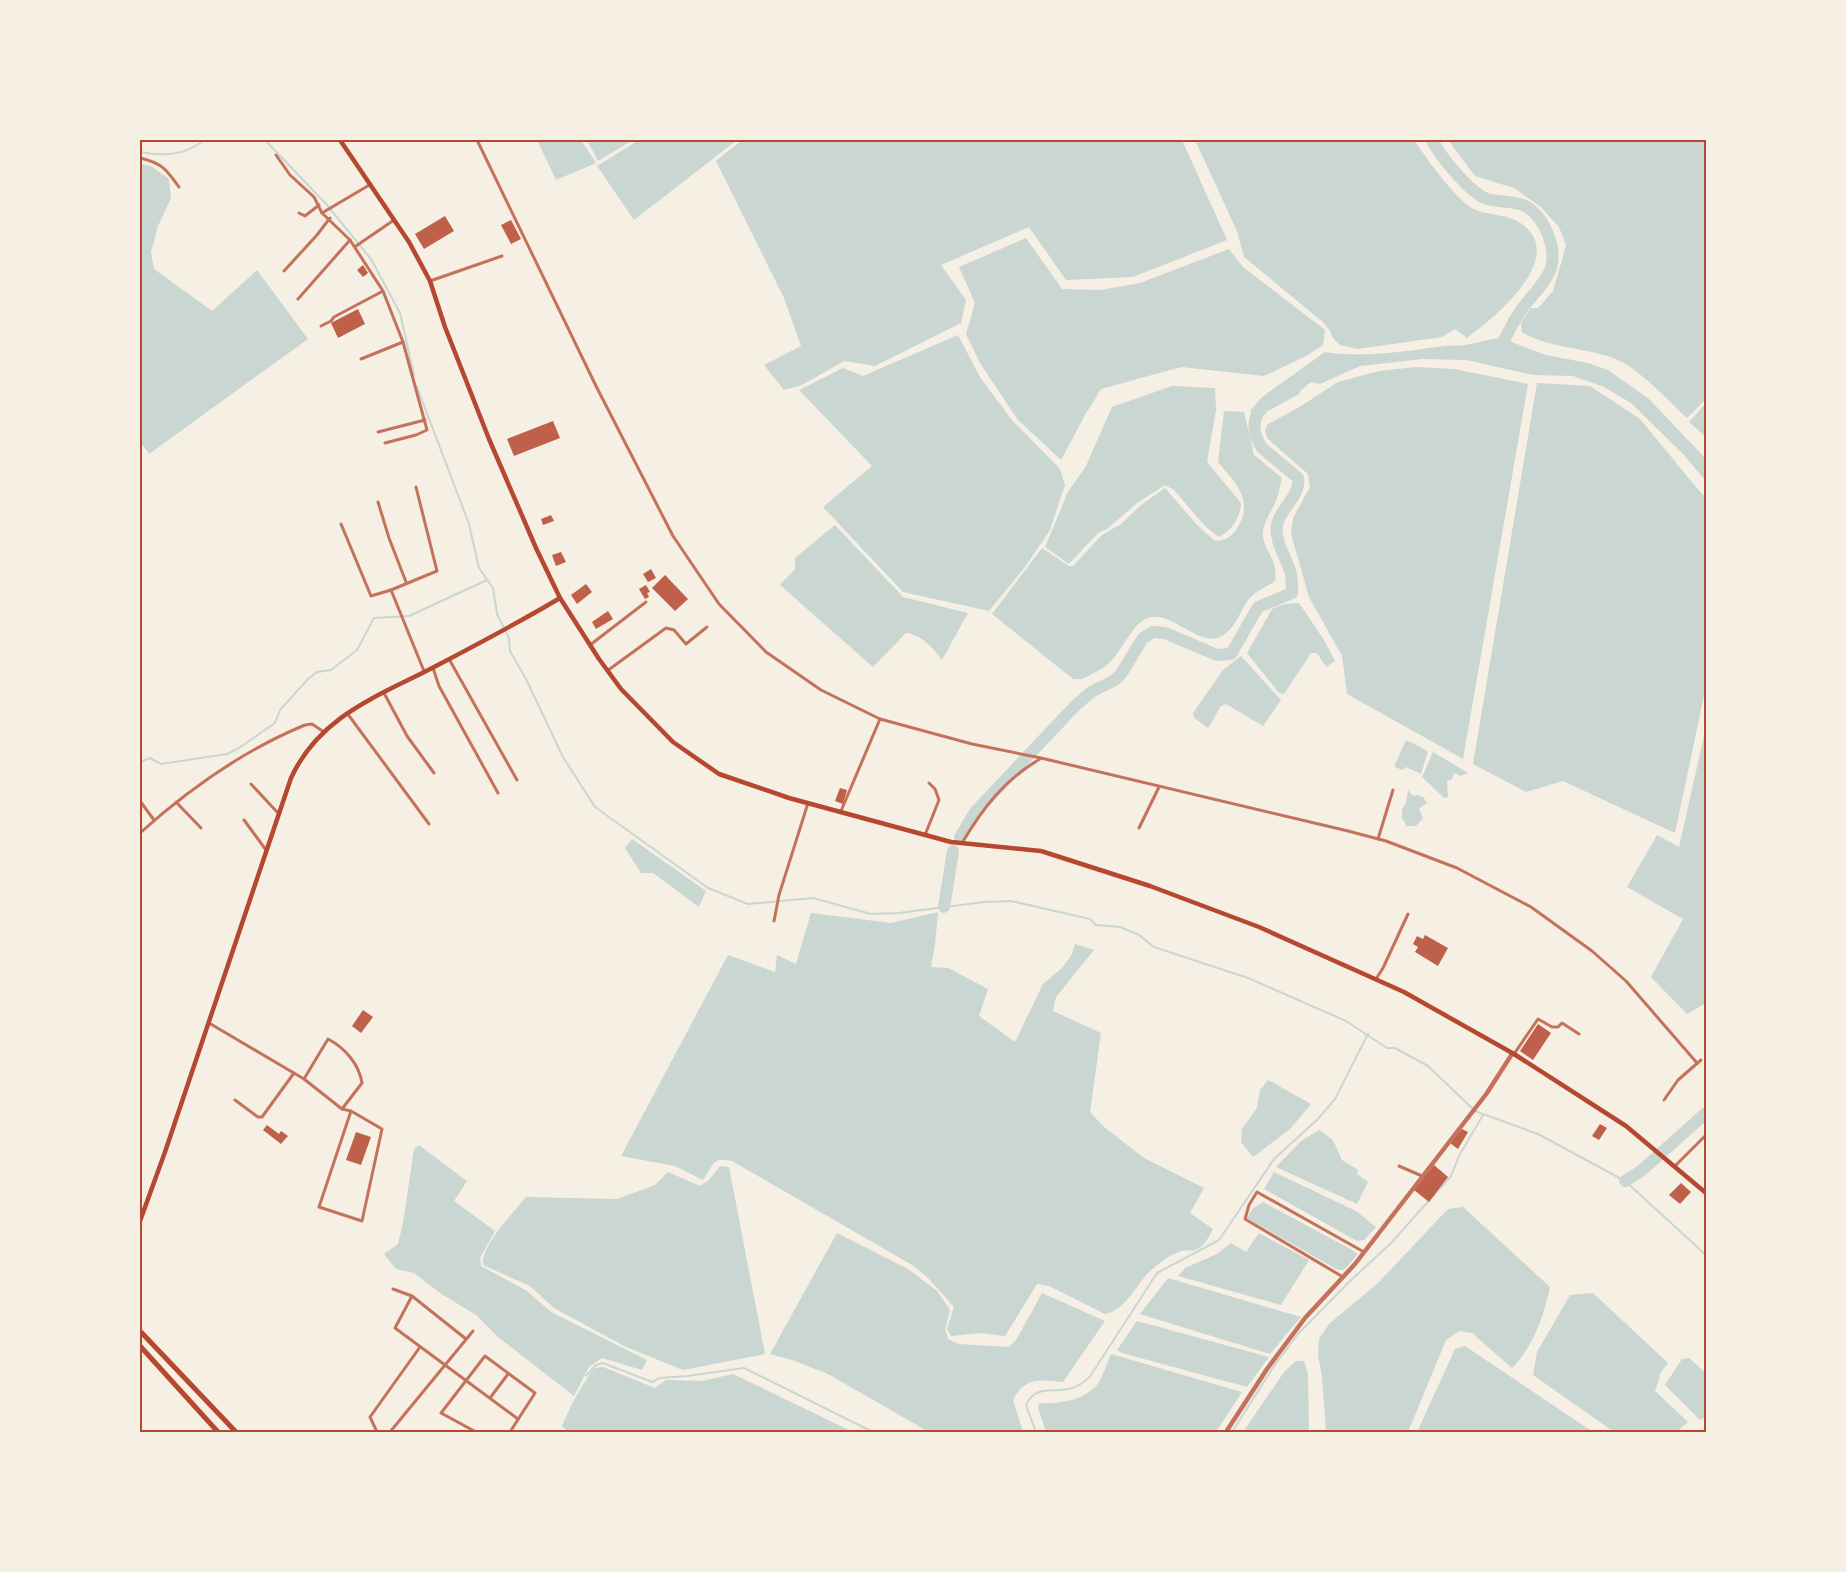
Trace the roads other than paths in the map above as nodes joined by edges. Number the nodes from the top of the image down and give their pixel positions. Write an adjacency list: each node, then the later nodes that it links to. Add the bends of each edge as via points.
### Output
1 (340, 140): 5 (main road)
2 (477, 140): 40 (street, via 673,537 719,604 766,652 821,690)
3 (276, 155): 7 (street, via 290,176)
4 (140, 158): 6 (street, via 157,162)
5 (370, 184): 9 (street); 11 (main road)
6 (179, 187)
7 (319, 205): 8 (street, via 305,216); 9 (street)
8 (299, 213)
9 (322, 213): 10 (street)
10 (330, 218): 12 (street); 15 (street)
11 (394, 220): 13 (street); 16 (main road)
12 (350, 240): 13 (street); 18 (street)
13 (356, 246): 17 (street)
14 (502, 256): 16 (street)
15 (284, 271)
16 (430, 281): 30 (main road, via 489,439)
17 (383, 291): 19 (street); 20 (street)
18 (298, 299)
19 (321, 326)
20 (403, 342): 21 (street); 22 (street)
21 (361, 359)
22 (425, 420): 23 (street); 24 (street, via 427,430)
23 (378, 432)
24 (385, 443)
25 (416, 487): 28 (street, via 437,571)
26 (378, 502): 28 (street)
27 (340, 524): 29 (street, via 371,597)
28 (406, 583): 29 (street)
29 (391, 590): 36 (street)
30 (560, 598): 33 (main road); 34 (main road)
31 (646, 602): 33 (street)
32 (707, 627): 37 (street, via 686,644 674,630 666,628)
33 (590, 645): 37 (main road)
34 (449, 659): 35 (main road); 44 (street)
35 (433, 668): 36 (main road); 49 (street)
36 (424, 671): 38 (main road)
37 (607, 671): 52 (main road, via 673,742 719,774)
38 (383, 692): 39 (main road); 43 (street, via 406,736)
39 (347, 713): 41 (main road); 57 (street)
40 (880, 719): 42 (street); 53 (street)
41 (324, 732): 51 (street, via 309,724 292,730 234,761); 54 (main road, via 308,749 291,778)
42 (1041, 758): 47 (street); 63 (street, via 998,792 979,813)
43 (434, 773)
44 (517, 780)
45 (929, 783): 61 (street, via 939,800)
46 (251, 784): 54 (street)
47 (1159, 787): 59 (street); 62 (street)
48 (1393, 790): 62 (street)
49 (498, 793)
50 (140, 801): 55 (street)
51 (176, 802): 55 (street); 58 (street)
52 (808, 803): 53 (main road); 66 (street)
53 (841, 811): 61 (main road)
54 (279, 814): 64 (main road)
55 (154, 820): 60 (street)
56 (244, 820): 64 (street)
57 (429, 824)
58 (201, 828)
59 (1139, 828)
60 (140, 833)
61 (924, 836): 63 (main road)
62 (1378, 839): 72 (street, via 1457,868 1531,908 1592,951 1626,981)
63 (962, 843): 67 (main road, via 1041,851 1150,886 1259,927)
64 (267, 851): 68 (main road)
65 (1408, 914): 67 (street)
66 (774, 921)
67 (1376, 979): 70 (main road)
68 (209, 1023): 73 (street); 84 (main road)
69 (1579, 1034): 70 (street, via 1562,1023 1552,1027 1538,1019)
70 (1513, 1054): 80 (main road, via 1636,1134); 82 (street)
71 (1701, 1060): 72 (street)
72 (1697, 1063): 76 (street)
73 (294, 1073): 74 (street); 75 (street, via 262,1117)
74 (304, 1079): 77 (street); 77 (street, via 328,1039 336,1044 360,1070 362,1083)
75 (235, 1100)
76 (1664, 1100)
77 (342, 1109): 78 (street)
78 (351, 1111): 78 (street, via 382,1129 362,1221 319,1207)
79 (1707, 1135): 80 (street)
80 (1674, 1165): 83 (main road)
81 (1400, 1166): 82 (street)
82 (1422, 1176): 85 (street)
83 (1707, 1193)
84 (140, 1221)
85 (1364, 1252): 86 (street); 86 (street, via 1257,1192 1245,1219)
86 (1343, 1276): 105 (street, via 1293,1334)
87 (393, 1289): 88 (street)
88 (412, 1296): 91 (street); 93 (street, via 395,1328)
89 (473, 1330): 91 (street)
90 (140, 1331): 100 (highway)
91 (466, 1339): 94 (street)
92 (140, 1346): 99 (highway)
93 (421, 1347): 94 (street); 101 (street, via 370,1417)
94 (446, 1366): 96 (street); 102 (street)
95 (508, 1374): 96 (street, via 484,1356); 97 (street); 98 (street, via 535,1393)
96 (466, 1381): 97 (street); 103 (street, via 441,1413)
97 (490, 1398): 98 (street)
98 (518, 1419): 104 (street)
99 (218, 1432)
100 (236, 1432)
101 (378, 1432)
102 (390, 1432)
103 (476, 1432)
104 (510, 1432)
105 (1226, 1432)

